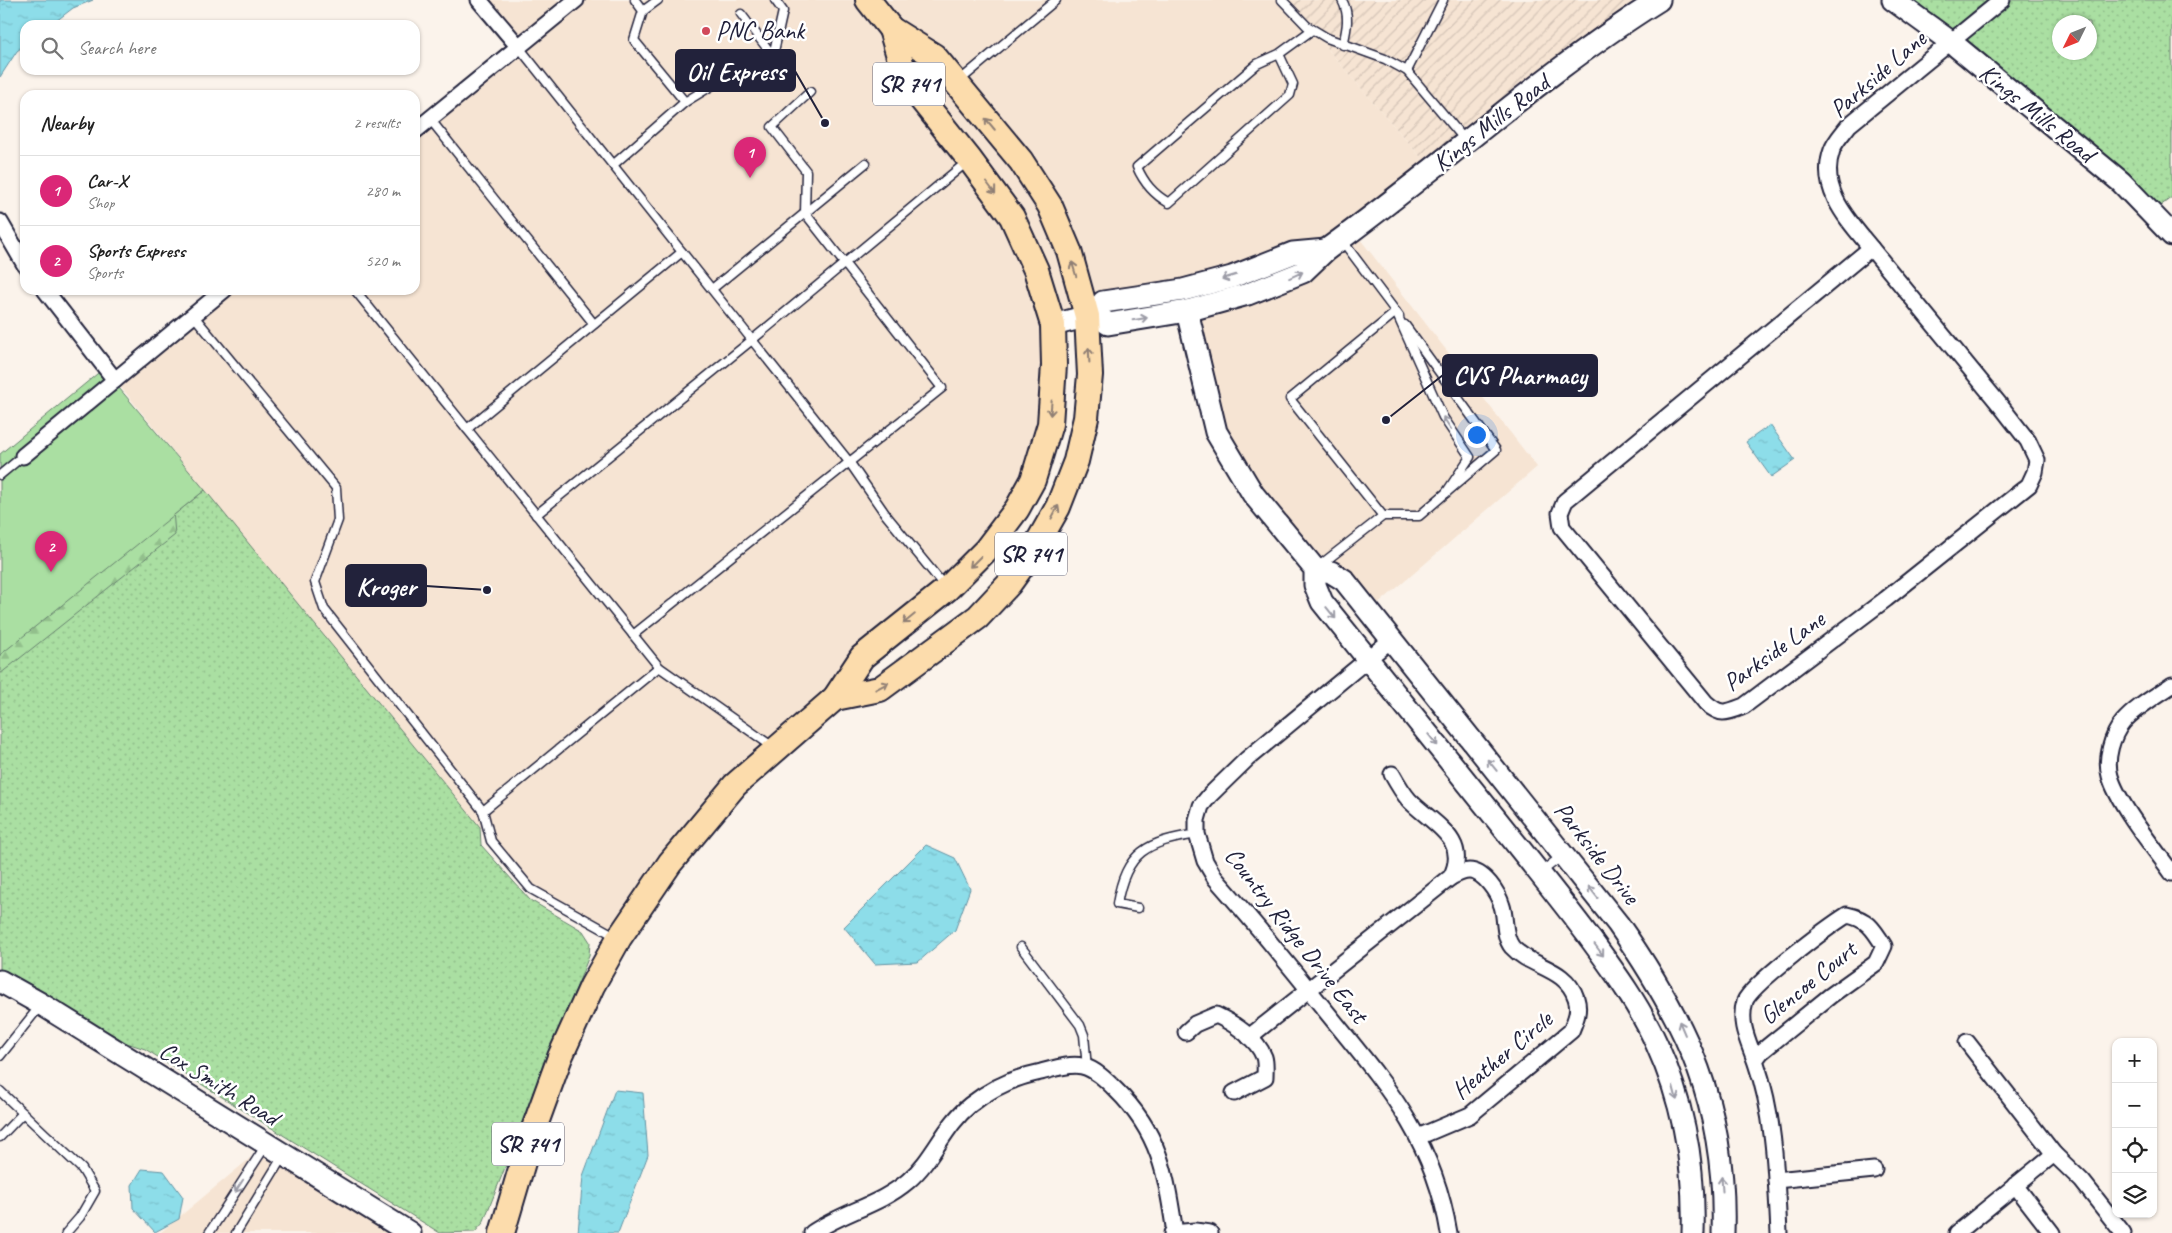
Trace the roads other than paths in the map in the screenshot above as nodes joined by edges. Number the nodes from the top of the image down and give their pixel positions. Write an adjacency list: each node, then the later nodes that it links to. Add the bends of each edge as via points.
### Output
1 (479, 0): 20 (street)
2 (576, 0): 20 (street)
3 (635, 0): 14 (lane)
4 (658, 0): 14 (lane)
5 (775, 0): 22 (lane, via 783,11)
6 (868, 0): 16 (main road, SR 741)
7 (1056, 0): 24 (lane)
8 (1282, 0): 17 (lane)
9 (1342, 0): 19 (lane, via 1348,17)
10 (1443, 0): 23 (lane)
11 (1659, 0): 29 (street, Kings Mills Road, via 1579,54)
12 (1893, 0): 18 (street, Kings Mills Road)
13 (2002, 0): 18 (street, Parkside Lane)
14 (643, 11): 26 (lane, via 634,40)
15 (741, 14): 22 (lane)
16 (891, 29): 24 (main road, SR 741, via 934,56); 30 (main road, SR 741, via 906,80)
17 (1312, 30): 19 (lane); 21 (lane)
18 (1951, 42): 35 (street, Kings Mills Road, via 2122,182); 37 (street, Parkside Lane, via 1849,125 1832,148 1828,169 1831,192 1847,219)
19 (1343, 44): 23 (lane)
20 (518, 46): 27 (street); 32 (lane)
21 (1279, 54): 21 (lane, via 1257,64 1137,167 1157,196 1169,203 1290,95 1293,84)
22 (773, 56): 26 (lane, via 746,79 721,80)
23 (1407, 71): 29 (lane)
24 (956, 83): 48 (main road, SR 741, one-way to 24, via 1050,206 1021,161)
25 (810, 92): 33 (lane, via 772,127 806,171)
26 (685, 102): 32 (lane)
27 (430, 119): 28 (street); 49 (lane)
28 (420, 127)
29 (1466, 142): 36 (street, Kings Mills Road)
30 (970, 160): 40 (lane); 50 (main road, SR 741, one-way to 50, via 1012,217 1036,270)
31 (866, 163): 33 (lane)
32 (613, 165): 38 (lane)
33 (805, 213): 40 (lane); 41 (lane)
34 (0, 222): 39 (street)
35 (2172, 235)
36 (1333, 244): 45 (street, Kings Mills Road, one-way to 36, via 1248,294 1303,272); 46 (lane); 48 (street, one-way to 48, via 1293,253 1183,290 1103,302)
37 (1871, 248): 37 (street, Parkside Lane, via 1565,501 1560,513 1562,527 1706,703 1716,711 1728,713 1744,706 2029,485 2035,472 2037,460 2028,441)
38 (682, 252): 41 (lane); 49 (lane)
39 (20, 256)
40 (845, 263): 51 (lane); 55 (lane, via 942,388)
41 (712, 289): 51 (lane)
42 (49, 295): 52 (street)
43 (218, 295): 47 (street)
44 (359, 295): 53 (lane)
45 (1187, 311): 48 (street, Kings Mills Road, one-way to 45, via 1108,324); 60 (street, via 1216,432 1253,494)
46 (1396, 312): 57 (lane, one-way to 46, via 1470,457 1443,416); 57 (lane, via 1496,450); 59 (lane, via 1290,399)
47 (193, 315): 52 (street); 70 (lane, via 336,488 338,520 315,582 324,609)
48 (1091, 315): 50 (street); 67 (main road, SR 741, one-way to 48, via 880,689 978,617 1009,584 1033,551 1058,507 1076,461 1086,418)
49 (594, 324): 53 (lane)
50 (1053, 325): 61 (main road, SR 741, one-way to 61, via 1050,424 1033,480 1017,509 986,550)
51 (752, 340): 55 (lane); 58 (lane)
52 (115, 380): 54 (street)
53 (467, 429): 58 (lane)
54 (24, 456): 56 (lane)
55 (850, 463): 61 (lane, via 886,515); 62 (lane)
56 (0, 475)
57 (1446, 493): 59 (lane, via 1420,516)
58 (536, 515): 62 (lane)
59 (1383, 516): 60 (lane)
60 (1315, 569): 63 (street, Parkside Drive, via 1331,572 1344,580); 64 (street, one-way to 64, via 1315,584 1322,602)
61 (947, 589): 67 (main road, SR 741, one-way to 67, via 862,657)
62 (634, 635): 65 (lane)
63 (1392, 639): 64 (street, Country Ridge Drive East); 72 (street, Parkside Drive, one-way to 63)
64 (1368, 659): 71 (street, Country Ridge Drive East, via 1247,759 1210,795 1201,806); 73 (street, one-way to 73)
65 (659, 667): 68 (lane); 70 (lane)
66 (2172, 685): 74 (street, via 2124,721 2112,742 2109,764 2117,792)
67 (835, 698): 68 (main road, SR 741)
68 (774, 749): 77 (main road, SR 741, via 735,785 697,829)
69 (1392, 774): 75 (street, via 1410,801 1450,838 1458,858)
70 (483, 812): 77 (lane, via 490,841 531,889)
71 (1196, 834): 76 (lane, via 1151,844 1132,862 1124,875 1117,904); 80 (street, Country Ridge Drive East, via 1205,862 1215,878)
72 (1564, 855): 73 (lane); 108 (street, Parkside Drive, one-way to 72, via 1721,1162 1714,1121 1694,1055 1650,969)
73 (1540, 873): 107 (street, one-way to 107, via 1615,971 1657,1044 1684,1125 1691,1166)
74 (2172, 873)
75 (1451, 877): 80 (street); 92 (street, Heather Circle, via 1469,871 1484,878 1502,906 1510,944 1521,956 1565,978 1574,990 1577,1018 1571,1030 1484,1106)
76 (1138, 908)
77 (619, 938): 102 (main road, SR 741, via 592,986 560,1057 528,1145)
78 (1020, 947): 87 (lane, via 1080,1025 1086,1045)
79 (0, 981): 81 (street, Cox Smith Road)
80 (1309, 991): 83 (street); 92 (street, Country Ridge Drive East, via 1385,1085)
81 (41, 1004): 85 (lane); 93 (street, Cox Smith Road)
82 (1186, 1032): 83 (street, via 1194,1024 1216,1015)
83 (1249, 1036): 89 (street, via 1264,1057 1265,1078)
84 (1967, 1042): 94 (street)
85 (0, 1056)
86 (1755, 1060): 86 (street, Glencoe Court, via 1741,1016 1746,998 1772,972 1832,924 1846,915 1861,918 1875,931 1884,946 1876,963 1830,996); 96 (street, Glencoe Court, via 1770,1118)
87 (1087, 1068): 103 (street, via 1081,1065 1034,1073 1006,1083 980,1098 958,1117 930,1158 909,1180 871,1205); 104 (street, via 1105,1079 1126,1099 1150,1135 1162,1161)
88 (0, 1091): 90 (lane)
89 (1234, 1093)
90 (23, 1113): 91 (lane); 98 (lane, via 82,1169 95,1192)
91 (0, 1137)
92 (1418, 1137): 106 (street, Country Ridge Drive East, via 1438,1184)
93 (274, 1150): 99 (lane, one-way to 99); 100 (lane); 101 (street, Cox Smith Road)
94 (2054, 1154): 97 (street); 112 (street, via 2082,1181)
95 (1874, 1170): 96 (street)
96 (1776, 1180): 109 (street, Glencoe Court)
97 (2016, 1186): 110 (street); 111 (street)
98 (66, 1233)
99 (209, 1233)
100 (236, 1233)
101 (410, 1233)
102 (502, 1233)
103 (812, 1233)
104 (1173, 1233): 105 (street)
105 (1210, 1233)
106 (1449, 1233)
107 (1693, 1233)
108 (1723, 1233)
109 (1779, 1233)
110 (1957, 1233)
111 (2052, 1233)
112 (2124, 1233)

